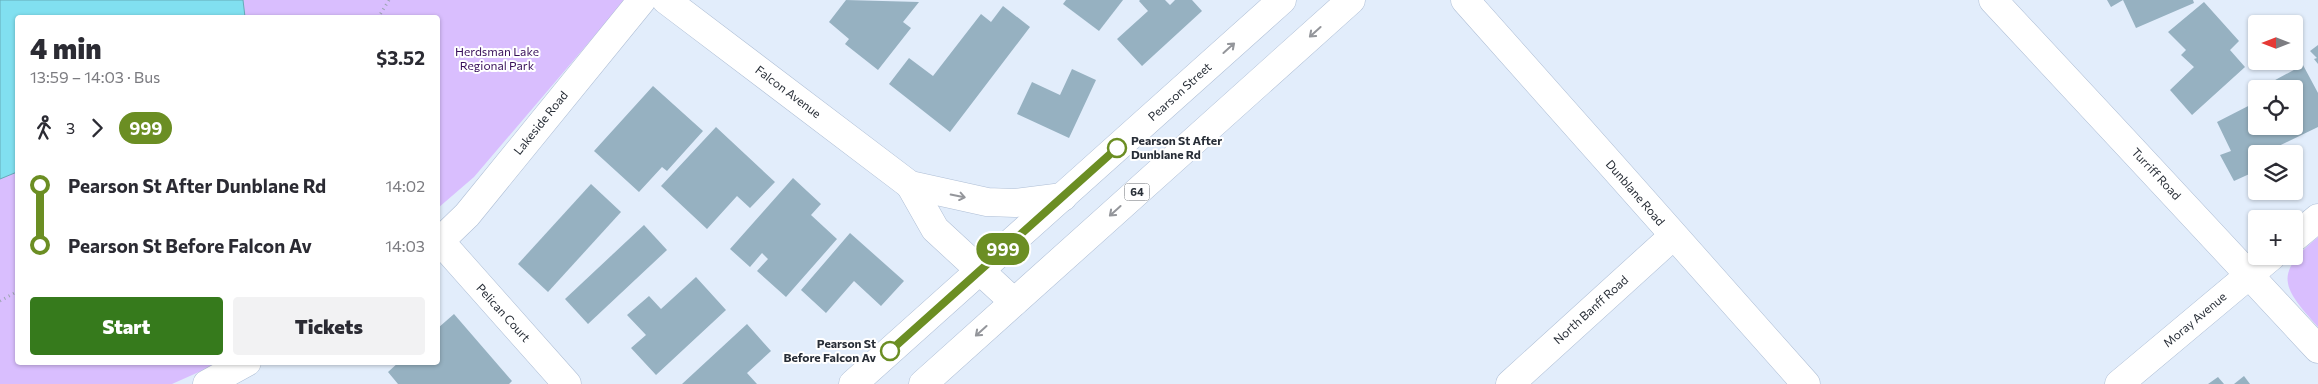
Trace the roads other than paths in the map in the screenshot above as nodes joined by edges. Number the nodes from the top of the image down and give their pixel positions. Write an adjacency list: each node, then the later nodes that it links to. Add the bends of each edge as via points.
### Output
1 (642, 0): 12 (street, Lakeside Road, via 467,215)
2 (666, 0): 7 (street, Falcon Avenue)
3 (1282, 0): 8 (street, Pearson Street, one-way to 3)
4 (1351, 0): 17 (street, 64, one-way to 17)
5 (1465, 0): 11 (street, Dunblane Road)
6 (1993, 0): 16 (street, Turriff Road)
7 (910, 185): 8 (street, Falcon Avenue, one-way to 8, via 987,202 1015,203); 15 (street, Falcon Avenue, via 934,229)
8 (1063, 197): 15 (street, Pearson Street)
9 (2318, 218): 10 (street)
10 (2303, 230)
11 (1673, 236): 24 (street, North Banff Road); 25 (street, Dunblane Road)
12 (440, 241)
13 (440, 243): 21 (street, Pelican Court)
14 (2261, 265): 16 (street, Moray Avenue)
15 (978, 271): 17 (street, Falcon Avenue); 22 (street, Pearson Street)
16 (2250, 274): 18 (street, Turriff Road); 26 (street, Moray Avenue)
17 (1014, 302): 23 (street, 64, one-way to 23)
18 (2318, 349)
19 (242, 365): 20 (street)
20 (207, 384)
21 (567, 384)
22 (853, 384)
23 (923, 384)
24 (1510, 384)
25 (1806, 384)
26 (2119, 384)

